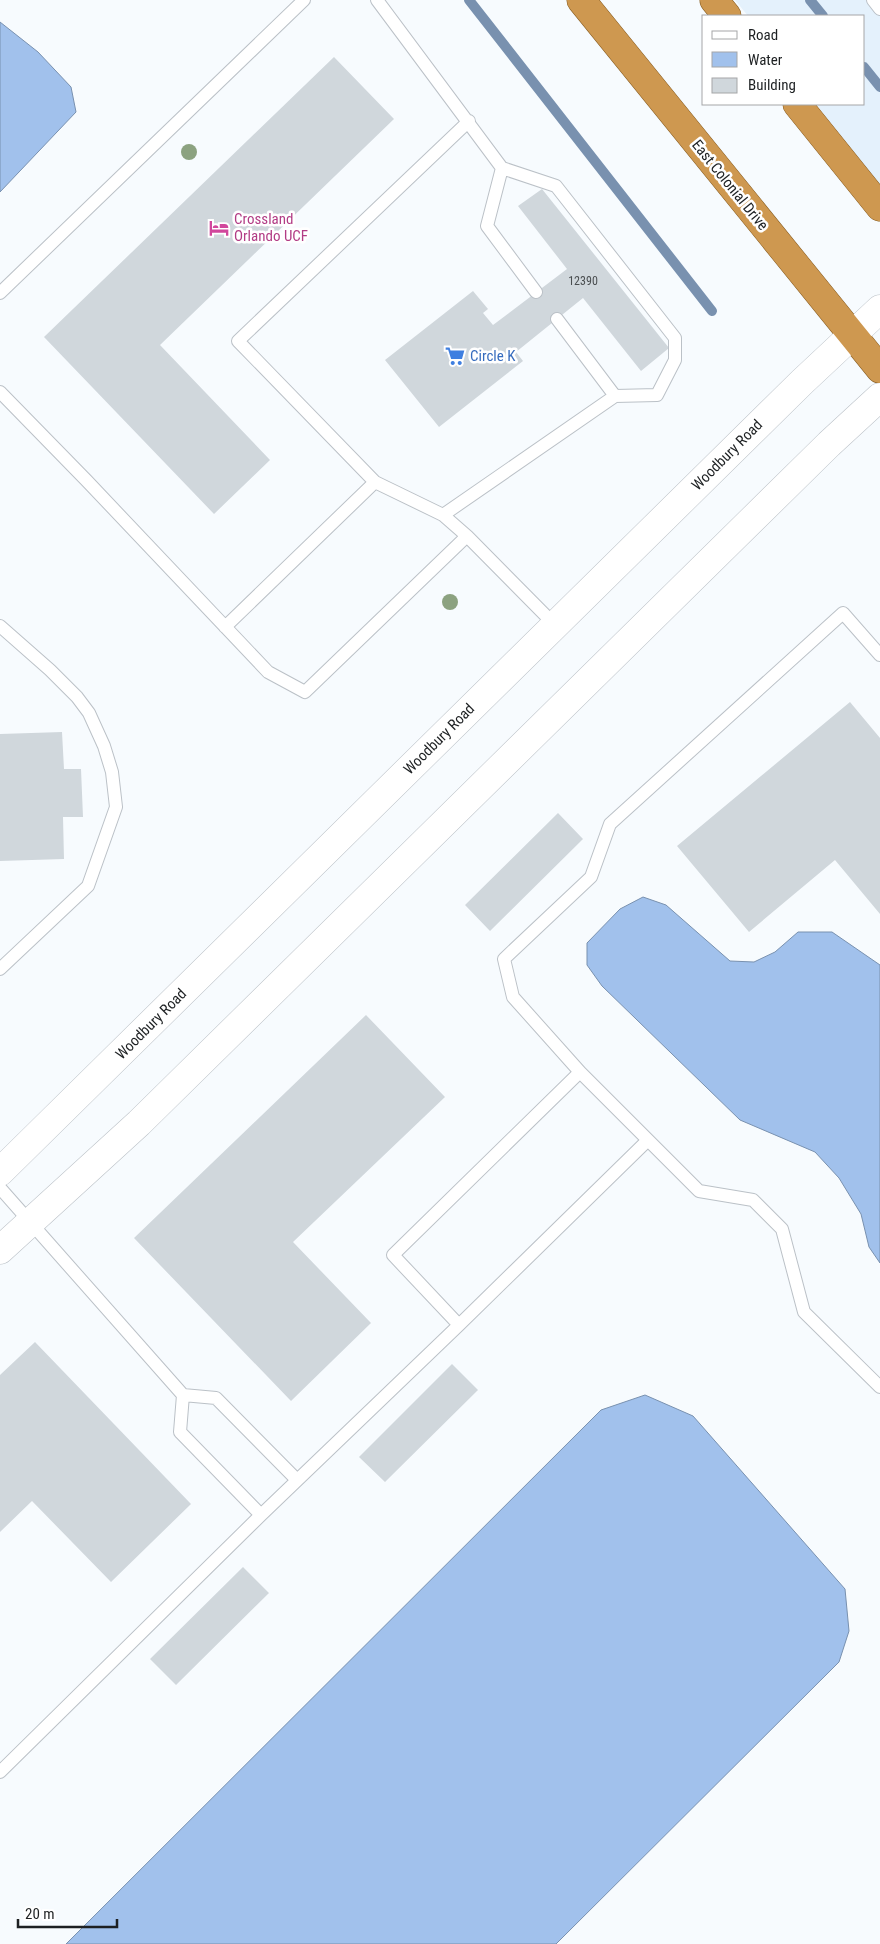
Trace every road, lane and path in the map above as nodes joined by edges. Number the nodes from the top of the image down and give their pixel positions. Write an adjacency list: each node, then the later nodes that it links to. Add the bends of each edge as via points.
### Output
1 (304, 0): 13 (lane)
2 (377, 0): 9 (lane)
3 (581, 0): 16 (highway, East Colonial Drive)
4 (714, 0): 7 (highway)
5 (873, 0): 6 (lane)
6 (880, 8)
7 (726, 15)
8 (798, 105): 11 (highway)
9 (469, 121): 10 (lane); 21 (lane, via 238,341)
10 (502, 168): 12 (lane, via 488,226); 19 (lane, via 556,186 675,338 675,360 656,395)
11 (880, 207)
12 (536, 292)
13 (0, 293)
14 (880, 309): 16 (street, Woodbury Road)
15 (557, 319): 19 (lane)
16 (851, 335): 17 (highway, East Colonial Drive); 25 (street, Woodbury Road)
17 (880, 369)
18 (0, 392): 26 (lane)
19 (615, 396): 22 (lane)
20 (880, 397): 33 (street, via 139,1123)
21 (376, 482): 22 (lane); 26 (lane)
22 (443, 516): 23 (lane)
23 (467, 536): 25 (lane); 26 (lane, via 305,692 268,672)
24 (0, 626): 28 (lane, via 77,696 89,713 112,772 116,807 88,886)
25 (554, 626): 31 (street, Woodbury Road)
26 (225, 627)
27 (880, 655): 29 (lane, via 843,613 610,824 591,877 504,959 512,997)
28 (0, 968)
29 (580, 1072): 30 (lane); 35 (lane, via 393,1255)
30 (648, 1140): 35 (lane); 36 (lane, via 699,1191 753,1200 782,1230 804,1312)
31 (0, 1172)
32 (0, 1188): 33 (lane)
33 (30, 1222): 34 (street); 37 (lane)
34 (0, 1250)
35 (460, 1325): 38 (lane)
36 (880, 1388)
37 (183, 1395): 38 (lane, via 216,1398); 39 (lane, via 180,1432)
38 (297, 1480): 39 (lane)
39 (261, 1515): 40 (lane)
40 (0, 1772)

